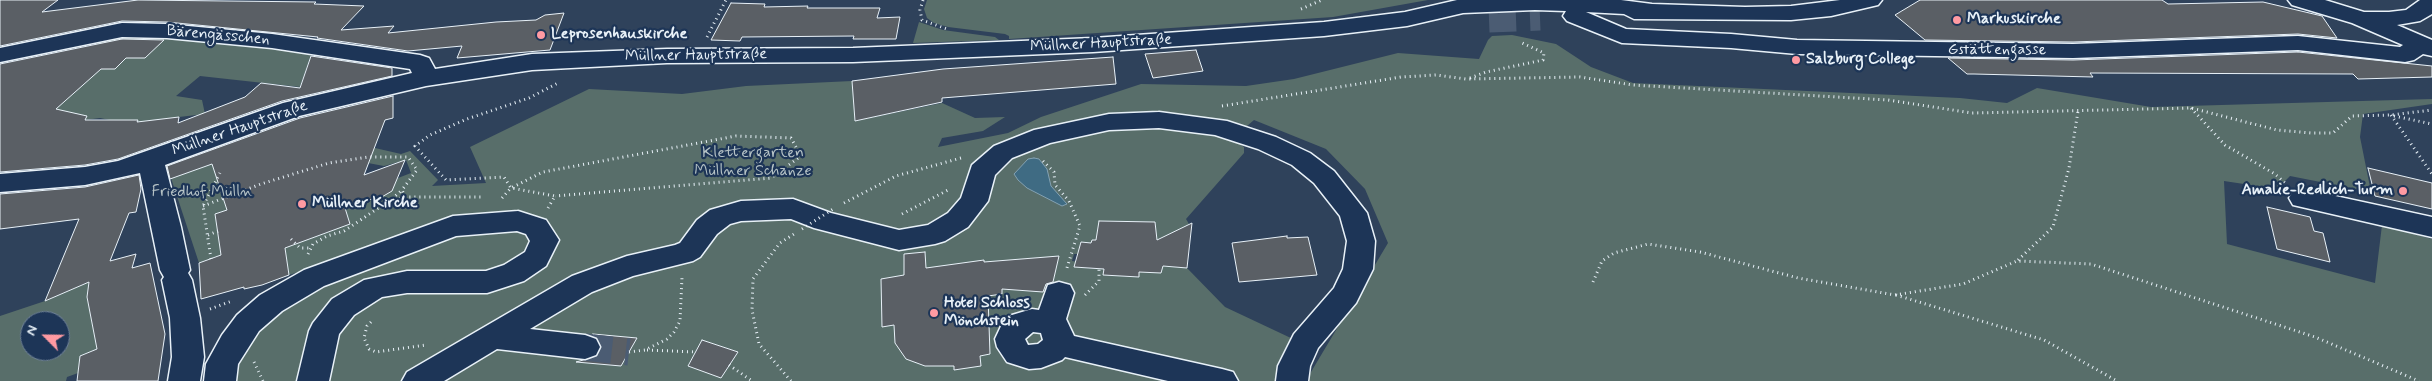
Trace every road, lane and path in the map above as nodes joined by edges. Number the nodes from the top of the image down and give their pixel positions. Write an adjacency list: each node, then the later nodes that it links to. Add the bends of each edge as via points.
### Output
1 (726, 0): 11 (path)
2 (1870, 0): 5 (street, via 1831,9 1791,13)
3 (2432, 0): 8 (street, via 2430,6 2412,16)
4 (2310, 3): 8 (street)
5 (1652, 11): 6 (street); 10 (street, Müllner Hauptstraße, via 1534,3 1463,6)
6 (1575, 16): 7 (street); 13 (street, Gstättengasse, via 1622,36 1731,40 1806,47 2073,52 2298,43 2404,55)
7 (1540, 17)
8 (2360, 18): 13 (street)
9 (1489, 19): 10 (street, Müllner Hauptstraße, via 1442,23)
10 (1408, 20): 15 (street, Müllner Hauptstraße, via 1271,34 998,50 659,56 532,62)
11 (704, 42)
12 (1520, 42): 17 (path, via 1544,53 1543,60)
13 (2426, 47)
14 (0, 55): 15 (street, Bärengässchen, via 122,30 167,31 272,41 420,63)
15 (426, 78): 24 (street, Müllner Hauptstraße, via 292,108)
16 (564, 79): 30 (path, via 529,98 430,135 416,146 446,180 504,176)
17 (1466, 79): 18 (path, via 1436,75 1401,77 1251,104); 21 (path, via 1580,77 1633,85 1888,100 1972,113)
18 (1218, 106)
19 (2191, 108): 21 (path); 22 (path, via 2277,130 2311,133 2333,133 2352,116); 35 (path, via 2225,145 2275,174)
20 (2432, 110): 22 (path)
21 (2078, 111): 48 (path, via 2069,168 2053,227)
22 (2391, 115): 23 (path); 28 (path)
23 (2432, 124)
24 (150, 161): 29 (street, Müllner Hauptstraße, via 85,176); 61 (street, via 168,226 185,318 188,358)
25 (1043, 161): 51 (path, via 1054,172 1055,185 1069,201 1080,226)
26 (973, 164): 42 (path); 42 (street, via 974,201 958,220 935,234 899,240); 66 (path, bridge, via 896,176 833,209 780,243 753,279 752,310 759,344); 68 (street, via 1043,136 1119,122 1182,122 1218,126 1267,143 1300,159 1324,177 1353,213 1361,241 1358,269 1345,295 1305,342 1294,366)
27 (220, 174): 38 (path)
28 (2432, 174)
29 (0, 183)
30 (510, 188): 33 (path); 33 (path, via 543,172 736,136 791,138 801,156 771,178); 37 (path)
31 (402, 190): 34 (path); 36 (path); 38 (path, via 417,170 408,157 368,157 329,163)
32 (484, 196): 34 (path)
33 (555, 196): 39 (path)
34 (405, 197): 36 (path)
35 (2303, 198): 40 (street)
36 (389, 201): 45 (path, via 344,231 327,236)
37 (498, 202)
38 (203, 206): 43 (path)
39 (536, 227): 49 (street, via 518,222 453,226); 63 (street, via 545,240 536,259 514,273 486,282 407,282 374,288 343,307 324,332)
40 (2432, 227)
41 (218, 231): 43 (path)
42 (867, 234): 46 (street, via 793,209 740,211 707,227 690,250)
43 (208, 235): 47 (path)
44 (291, 239): 45 (path, via 300,248)
45 (310, 248): 49 (path)
46 (683, 254): 54 (street, via 627,267 582,284); 56 (path, via 680,321 667,339)
47 (211, 259)
48 (2017, 261): 52 (path, via 1963,284); 70 (path, via 2091,264 2316,337)
49 (312, 269): 62 (street, via 248,323 222,364)
50 (1593, 282): 52 (path, via 1602,261 1614,253 1648,244 1700,252 1798,278)
51 (1059, 293): 67 (street, via 1054,333)
52 (1895, 295): 69 (path, via 2044,340)
53 (372, 320): 59 (path, via 364,338 369,349 376,352 435,344 452,346)
54 (510, 332): 55 (street); 59 (street)
55 (585, 347)
56 (645, 350): 57 (path); 58 (path)
57 (629, 352)
58 (696, 352)
59 (459, 358): 64 (street)
60 (729, 365): 65 (path)
61 (184, 381)
62 (220, 381)
63 (313, 381)
64 (418, 381)
65 (752, 381)
66 (791, 381)
67 (1222, 381)
68 (1292, 381)
69 (2117, 381)
70 (2419, 381)

